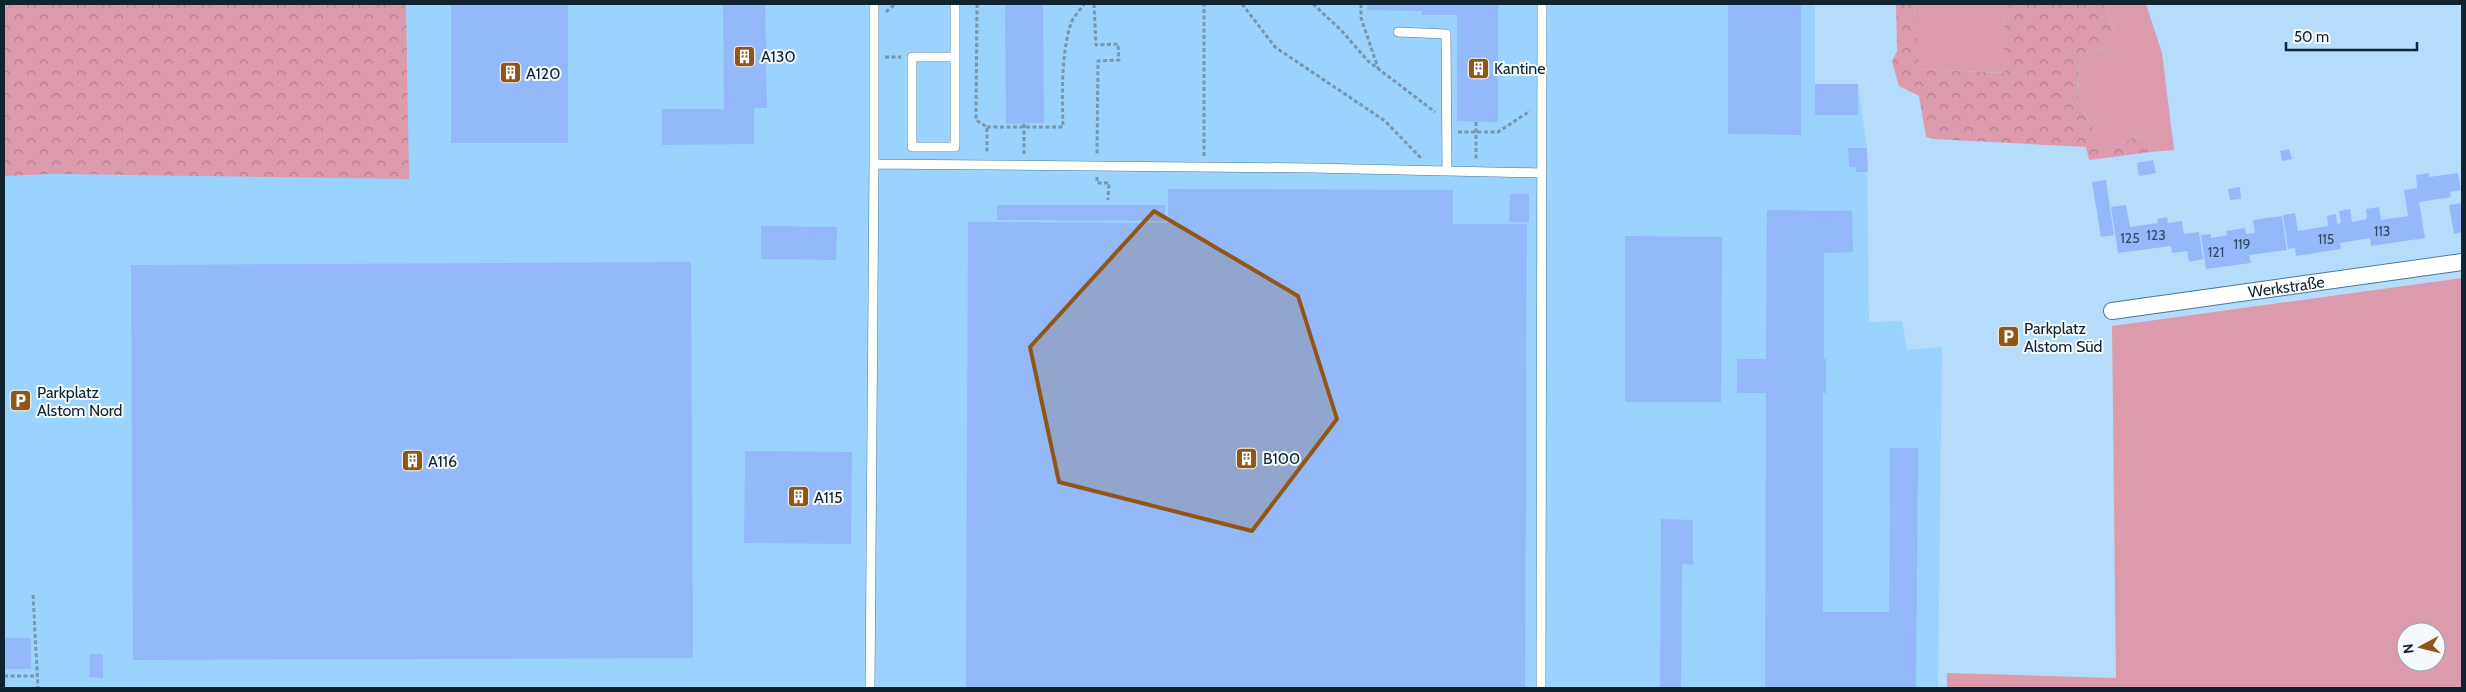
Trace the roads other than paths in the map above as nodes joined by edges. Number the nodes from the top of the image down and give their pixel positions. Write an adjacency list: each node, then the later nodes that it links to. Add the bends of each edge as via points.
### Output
1 (874, 4): 6 (lane)
2 (955, 4): 5 (lane)
3 (1542, 4): 8 (lane)
4 (1398, 32): 7 (lane, via 1446,34)
5 (954, 57): 5 (lane, via 912,57 912,147 954,147)
6 (874, 164): 7 (lane); 11 (lane)
7 (1447, 171): 8 (lane)
8 (1542, 173): 12 (lane)
9 (2462, 262): 10 (street, Werkstraße)
10 (2112, 312)
11 (870, 688)
12 (1541, 688)

